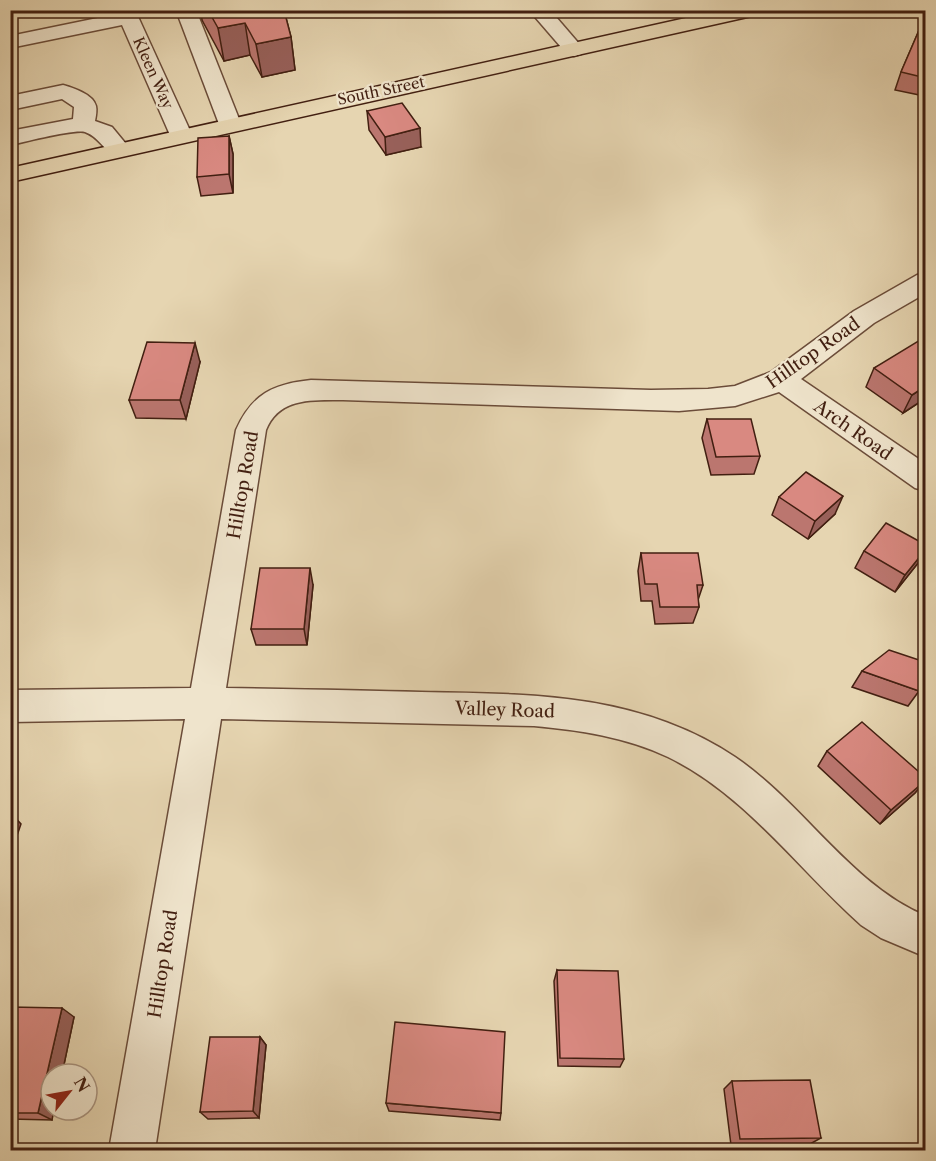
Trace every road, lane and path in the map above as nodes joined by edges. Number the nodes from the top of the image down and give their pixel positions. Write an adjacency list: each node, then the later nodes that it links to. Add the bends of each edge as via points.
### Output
1 (186, 10): 9 (street)
2 (539, 10): 6 (street)
3 (752, 10): 6 (main road, South Street)
4 (126, 14): 5 (street); 10 (street, Kleen Way)
5 (10, 42)
6 (574, 50): 9 (main road, South Street)
7 (10, 103): 8 (street, via 63,92 85,105)
8 (84, 124): 11 (street); 12 (street, via 104,132)
9 (230, 124): 10 (main road, South Street)
10 (181, 135): 12 (main road, South Street)
11 (10, 138)
12 (120, 150): 13 (main road, South Street)
13 (10, 175)
14 (926, 280): 15 (street, Hilltop Road, via 871,313)
15 (781, 379): 16 (street, Arch Road); 17 (street, Hilltop Road, via 744,395 706,399 323,390 298,391 274,399 259,412 251,430)
16 (926, 480)
17 (207, 703): 18 (street, Valley Road); 19 (street, Valley Road, via 534,710 596,718 640,730 686,748 725,771 868,905 895,924); 20 (street, Hilltop Road)
18 (10, 706)
19 (926, 938)
20 (132, 1150)

